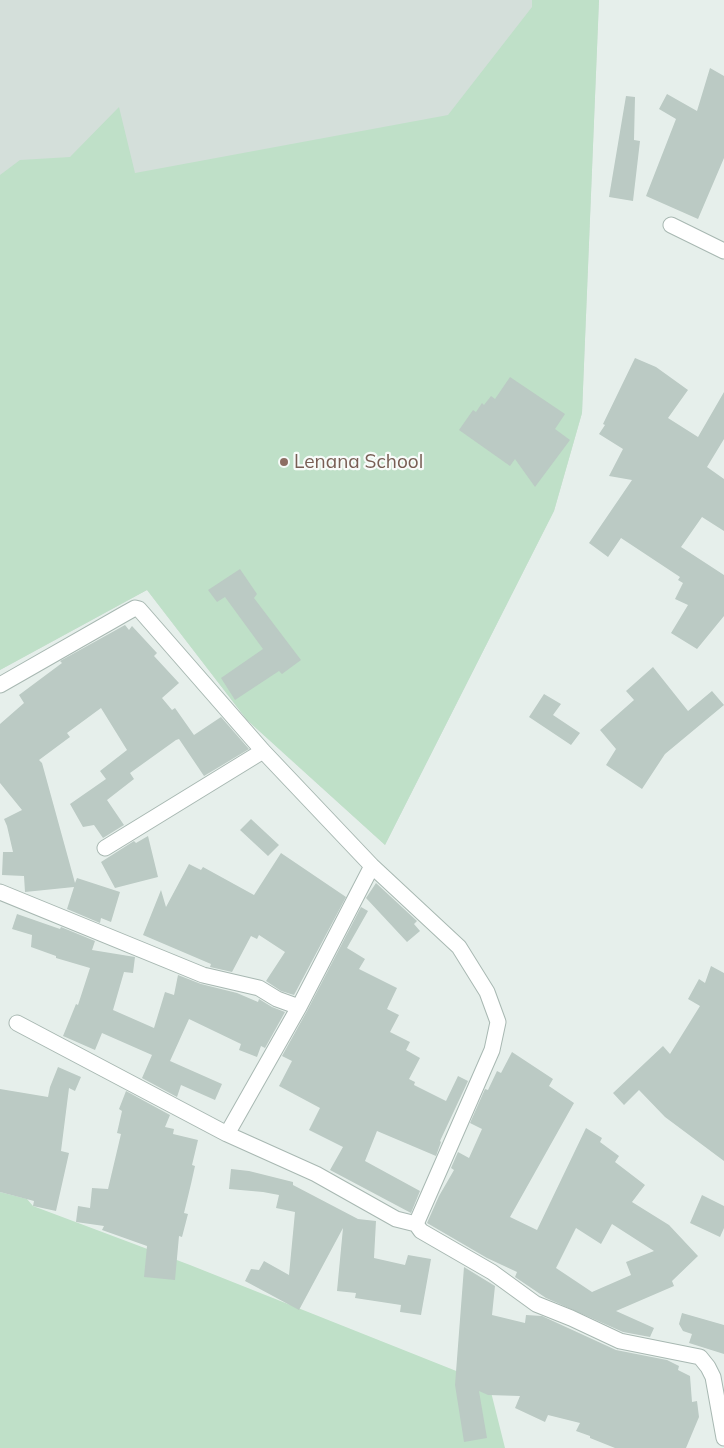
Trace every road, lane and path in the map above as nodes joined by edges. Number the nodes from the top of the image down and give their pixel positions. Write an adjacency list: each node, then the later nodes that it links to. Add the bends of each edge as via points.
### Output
1 (671, 225): 2 (street)
2 (724, 251)
3 (0, 685): 4 (street, via 135,608 139,609)
4 (263, 751): 5 (street); 6 (street)
5 (105, 848)
6 (372, 866): 8 (street); 11 (street, via 459,947 487,992 498,1022 492,1050)
7 (0, 892): 8 (street, via 203,975 260,988)
8 (299, 1008): 10 (street)
9 (17, 1023): 10 (street)
10 (228, 1134): 11 (street, via 316,1174 396,1219)
11 (416, 1224): 12 (street, via 421,1231 492,1272 536,1304 620,1341 700,1357 713,1377)
12 (724, 1438)

